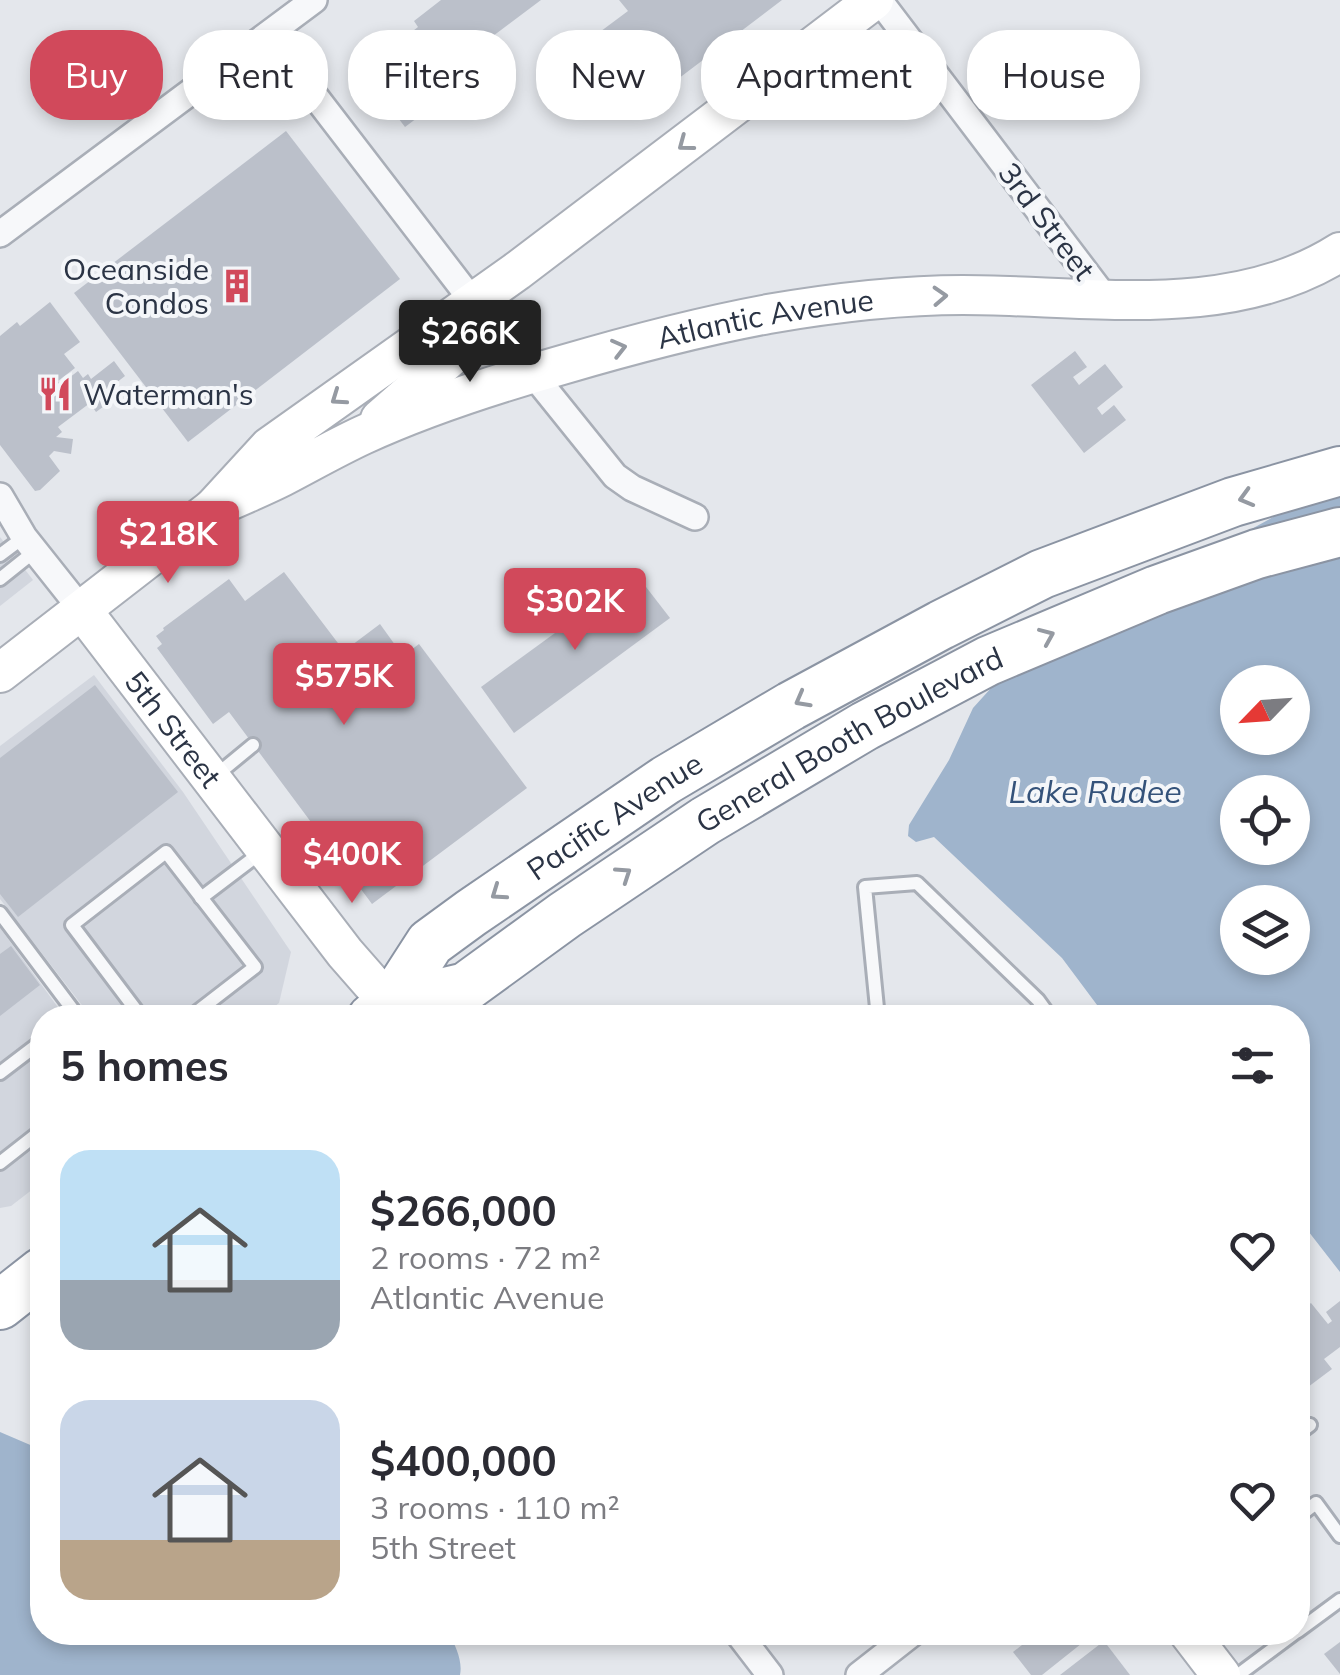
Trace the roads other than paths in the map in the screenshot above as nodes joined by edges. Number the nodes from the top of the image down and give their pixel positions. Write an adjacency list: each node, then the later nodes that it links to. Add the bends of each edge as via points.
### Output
1 (314, 0): 3 (street)
2 (877, 0): 8 (street, 3rd Street); 9 (street, Atlantic Avenue, one-way to 9)
3 (275, 30)
4 (183, 98): 6 (street)
5 (328, 112): 9 (street)
6 (0, 234)
7 (1340, 252): 8 (street, Atlantic Avenue, via 1296,277 1230,294)
8 (1106, 299): 10 (street, Atlantic Avenue, one-way to 8, via 691,330 860,301)
9 (474, 303): 11 (street, via 479,317 469,341); 14 (street, Atlantic Avenue, one-way to 14, via 269,447)
10 (532, 373): 11 (street, Atlantic Avenue); 15 (street, via 615,476)
11 (364, 434): 14 (street, Atlantic Avenue)
12 (1340, 471): 21 (highway, General Booth Boulevard, one-way to 21, via 1233,502 1058,568)
13 (0, 496): 17 (street, 5th Street)
14 (213, 508): 20 (street, Atlantic Avenue)
15 (695, 518)
16 (1340, 532): 33 (highway, General Booth Boulevard, one-way to 16, via 466,986 658,851 865,726 988,661 1157,590)
17 (30, 544): 18 (lane); 19 (lane); 20 (street, 5th Street)
18 (0, 555)
19 (0, 578)
20 (82, 610): 22 (street, Atlantic Avenue); 24 (street, 5th Street)
21 (888, 654): 32 (highway, Pacific Avenue, one-way to 32, via 666,780 508,886 430,944)
22 (0, 672)
23 (253, 745): 24 (lane)
24 (212, 779): 25 (street, 5th Street)
25 (265, 849): 26 (lane); 31 (street, 5th Street)
26 (202, 898): 29 (lane, via 166,852 72,925); 30 (lane, via 254,967)
27 (0, 913): 28 (lane)
28 (67, 1005)
29 (132, 1005)
30 (206, 1005)
31 (382, 1005)
32 (393, 1005)
33 (411, 1005)
34 (877, 1005): 35 (lane, via 865,887 917,883)
35 (1042, 1005)
36 (30, 1049): 37 (lane)
37 (0, 1073)
38 (30, 1139): 39 (lane)
39 (0, 1163)
40 (30, 1281): 41 (highway)
41 (0, 1305)
42 (1310, 1508): 43 (lane, via 1316,1503)
43 (1340, 1536)
44 (1340, 1600): 45 (lane)
45 (1310, 1622)
46 (747, 1645): 50 (street)
47 (897, 1645): 51 (street)
48 (1198, 1645): 52 (street)
49 (1278, 1645): 53 (lane)
50 (770, 1675)
51 (859, 1675)
52 (1220, 1675)
53 (1238, 1675)

